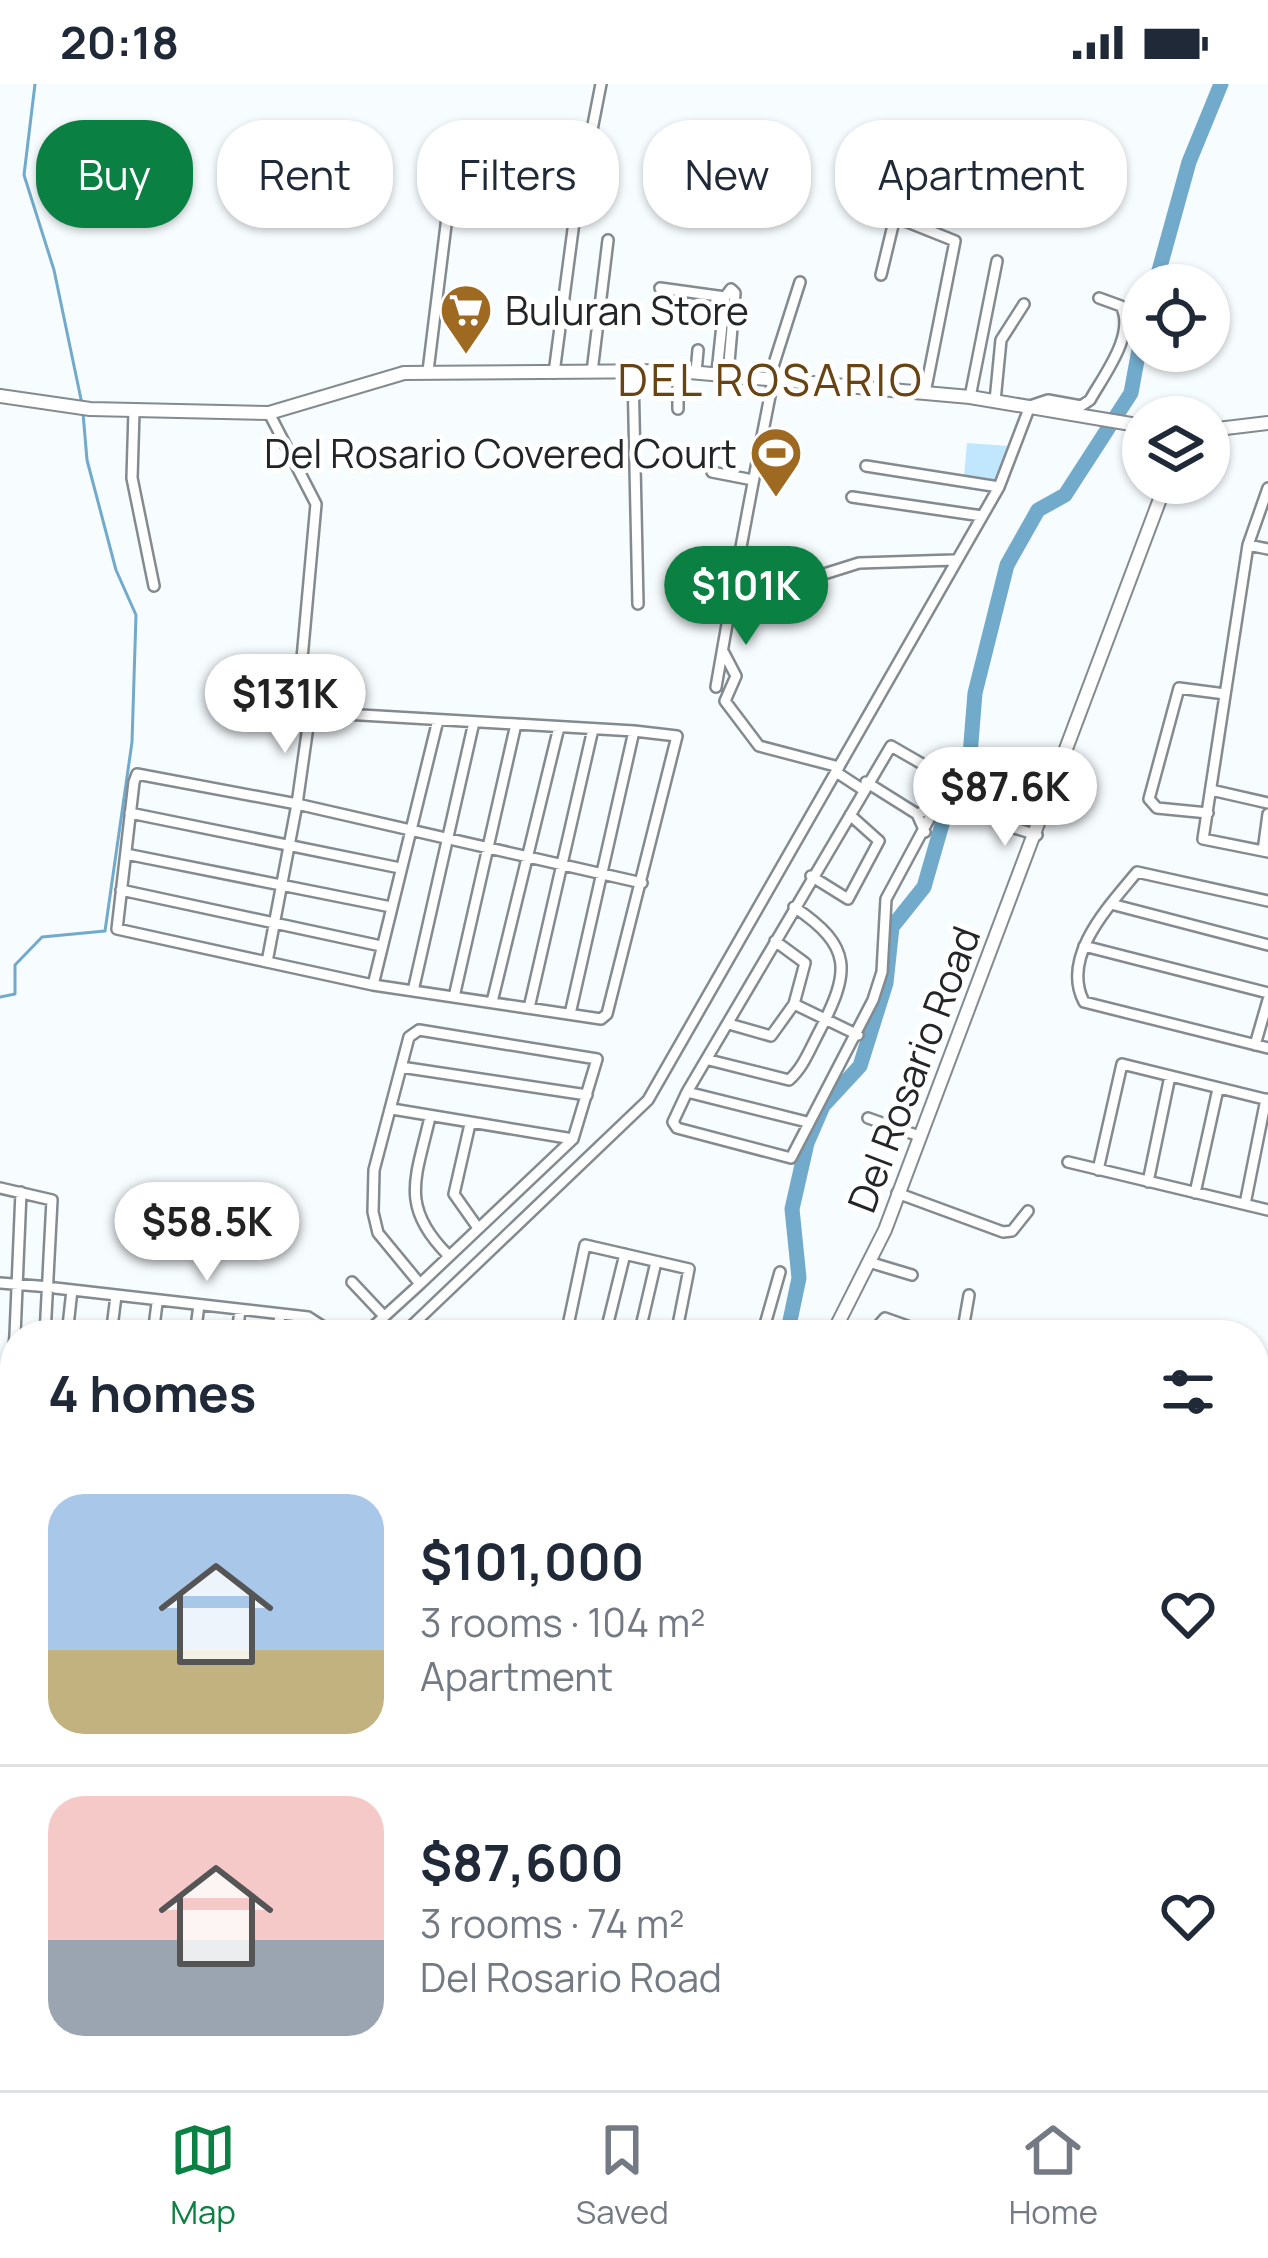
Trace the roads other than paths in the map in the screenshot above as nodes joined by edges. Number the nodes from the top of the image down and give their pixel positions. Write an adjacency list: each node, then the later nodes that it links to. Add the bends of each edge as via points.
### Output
1 (602, 84): 14 (street)
2 (446, 228): 11 (street)
3 (608, 240): 15 (street)
4 (998, 261): 21 (street)
5 (881, 275): 19 (street, via 895,217 955,241)
6 (800, 282): 18 (street)
7 (660, 288): 17 (street, via 730,288)
8 (1099, 298): 23 (street, via 1126,318 1087,405)
9 (1024, 304): 22 (street, via 1001,340)
10 (698, 350): 13 (street)
11 (428, 371): 14 (main road); 26 (main road, via 361,382)
12 (678, 371): 13 (main road); 16 (main road); 24 (street)
13 (696, 372): 17 (main road)
14 (554, 373): 15 (main road)
15 (592, 373): 16 (main road)
16 (633, 373): 43 (street)
17 (722, 373): 18 (main road)
18 (772, 376): 19 (main road); 32 (street)
19 (925, 393): 21 (main road)
20 (0, 396): 25 (main road)
21 (970, 397): 22 (main road)
22 (995, 401): 23 (main road)
23 (1030, 406): 27 (main road); 33 (street)
24 (678, 409)
25 (134, 411): 26 (main road); 42 (street, via 132,478)
26 (269, 413): 47 (street, via 316,504 300,681)
27 (1122, 423)
28 (1268, 424): 29 (main road)
29 (1230, 428)
30 (866, 466): 33 (street)
31 (712, 472): 32 (street)
32 (753, 480): 44 (street)
33 (999, 487): 37 (street)
34 (1268, 488): 38 (street)
35 (852, 496): 37 (street)
36 (1158, 504): 68 (main road, Del Rosario Road)
37 (982, 516): 40 (street)
38 (1248, 545): 39 (street); 46 (street)
39 (1268, 549)
40 (954, 560): 41 (street, via 860,562); 54 (street)
41 (824, 574)
42 (154, 586)
43 (638, 604)
44 (723, 648): 45 (street); 54 (street, via 736,676 725,701 759,746)
45 (716, 687)
46 (1226, 694): 56 (street); 61 (street, via 1179,688 1149,799 1157,808)
47 (310, 712): 48 (street); 58 (street)
48 (438, 720): 49 (street); 66 (street)
49 (474, 722): 50 (street); 69 (street)
50 (516, 724): 51 (street); 71 (street)
51 (559, 727): 52 (street); 74 (street)
52 (593, 729): 53 (street); 75 (street)
53 (634, 731): 77 (street); 80 (street, via 677,736)
54 (839, 767): 55 (street); 159 (street, via 648,1100)
55 (865, 783): 59 (street, via 891,746 950,780); 62 (street); 64 (street)
56 (1211, 790): 57 (street); 61 (street)
57 (1268, 802)
58 (297, 804): 60 (street, via 137,774); 66 (street); 70 (street)
59 (938, 806): 62 (street); 67 (street)
60 (130, 813): 70 (street); 73 (street)
61 (1208, 813): 72 (street, via 1203,839)
62 (917, 814): 67 (street)
63 (1268, 814): 72 (street)
64 (850, 815): 78 (street); 78 (street, via 879,841 848,898)
65 (1011, 827): 68 (street)
66 (408, 829): 69 (street); 76 (street)
67 (925, 832): 102 (street, via 886,899 882,971)
68 (1036, 835): 117 (main road, Del Rosario Road)
69 (447, 838): 71 (street); 93 (street)
70 (289, 844): 76 (street); 79 (street)
71 (487, 847): 74 (street); 95 (street)
72 (1265, 852)
73 (126, 854): 79 (street); 81 (street)
74 (524, 856): 75 (street); 96 (street)
75 (562, 865): 77 (street); 98 (street)
76 (400, 868): 84 (street)
77 (601, 873): 80 (street); 99 (street)
78 (811, 876): 85 (street)
79 (282, 883): 84 (street); 86 (street)
80 (642, 883): 99 (street, via 607,1014)
81 (121, 890): 86 (street); 91 (street, via 121,931)
82 (1268, 901): 83 (street, via 1144,869)
83 (1111, 904): 88 (street); 90 (street)
84 (391, 907): 89 (street)
85 (794, 907): 87 (street); 100 (street, via 823,926 841,955 840,985)
86 (274, 923): 89 (street); 91 (street)
87 (775, 941): 97 (street, via 805,962); 101 (street)
88 (1268, 945)
89 (381, 946): 92 (street)
90 (1084, 946): 94 (street); 103 (street, via 1084,1002)
91 (267, 962): 92 (street)
92 (374, 985): 93 (street)
93 (413, 991): 95 (street)
94 (1268, 996): 103 (street)
95 (454, 997): 96 (street)
96 (492, 1002): 98 (street)
97 (794, 1004): 100 (street); 101 (street, via 771,1036)
98 (529, 1008): 99 (street)
99 (570, 1014)
100 (825, 1020): 102 (street); 105 (street, via 789,1080)
101 (729, 1024): 105 (street)
102 (857, 1035): 115 (street)
103 (1255, 1045): 104 (street)
104 (1268, 1048)
105 (709, 1060): 109 (street)
106 (401, 1066): 110 (street); 110 (street, via 419,1030 595,1054); 112 (street)
107 (1171, 1076): 108 (street); 120 (street, via 1119,1066); 121 (street)
108 (1218, 1089): 111 (street); 125 (street)
109 (687, 1092): 115 (street); 115 (street, via 677,1128 791,1158)
110 (587, 1095): 118 (street)
111 (1267, 1100): 126 (street)
112 (392, 1109): 113 (street); 139 (street, via 374,1170 374,1212 379,1233)
113 (430, 1117): 116 (street); 131 (street, via 413,1197 420,1223)
114 (868, 1118): 117 (street)
115 (807, 1122)
116 (470, 1124): 118 (street); 129 (street, via 454,1195)
117 (919, 1136): 124 (main road, Del Rosario Road)
118 (573, 1139): 129 (street)
119 (1068, 1162): 120 (street)
120 (1098, 1170): 121 (street)
121 (1148, 1181): 125 (street)
122 (0, 1188): 123 (street)
123 (21, 1192): 138 (street); 140 (street, via 50,1197)
124 (897, 1192): 128 (street, via 1003,1232); 133 (main road, Del Rosario Road)
125 (1195, 1192): 126 (street)
126 (1245, 1204): 127 (street)
127 (1268, 1210)
128 (1028, 1211)
129 (478, 1228): 131 (street)
130 (625, 1254): 132 (street); 160 (street, via 585,1245); 161 (street)
131 (448, 1255): 139 (street)
132 (656, 1262): 162 (street); 163 (street, via 690,1271)
133 (872, 1263): 135 (street); 165 (main road, Del Rosario Road)
134 (780, 1272): 164 (street)
135 (912, 1275)
136 (0, 1282): 138 (street)
137 (352, 1282): 148 (street)
138 (20, 1284): 140 (street); 149 (street)
139 (420, 1284): 148 (street)
140 (53, 1288): 141 (street); 150 (street)
141 (72, 1290): 143 (street); 151 (street)
142 (969, 1295): 166 (street)
143 (116, 1296): 144 (street); 152 (street)
144 (157, 1303): 145 (street); 153 (street)
145 (199, 1305): 146 (street); 154 (street)
146 (241, 1310): 147 (street); 155 (street)
147 (280, 1316): 156 (street); 157 (street)
148 (384, 1316): 158 (street)
149 (16, 1320)
150 (48, 1320)
151 (69, 1320)
152 (113, 1320)
153 (155, 1320)
154 (197, 1320)
155 (239, 1320)
156 (279, 1320)
157 (313, 1320)
158 (380, 1320)
159 (420, 1320)
160 (569, 1320)
161 (609, 1320)
162 (642, 1320)
163 (679, 1320)
164 (766, 1320)
165 (840, 1320)
166 (965, 1320)

